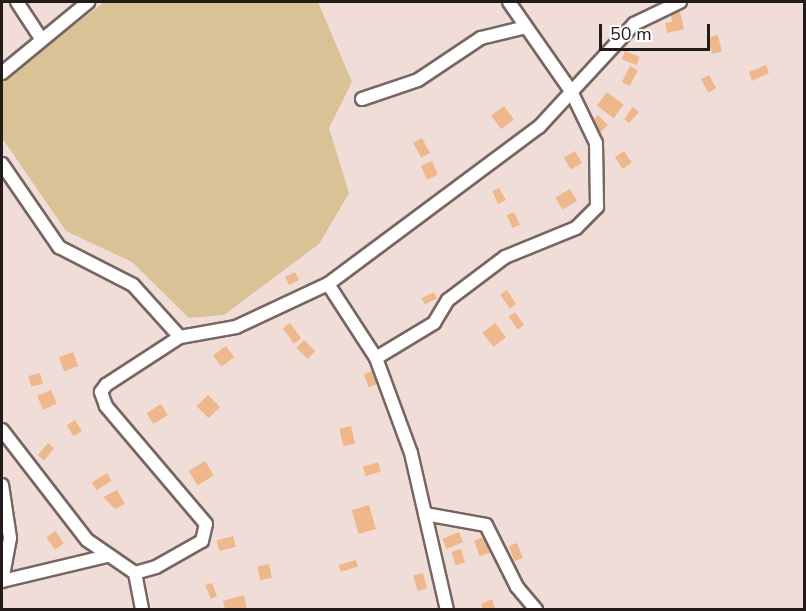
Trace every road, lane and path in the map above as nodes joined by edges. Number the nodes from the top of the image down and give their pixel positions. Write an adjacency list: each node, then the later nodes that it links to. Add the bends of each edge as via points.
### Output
1 (16, 2): 6 (street)
2 (88, 2): 6 (street)
3 (509, 2): 5 (street)
4 (680, 2): 8 (street, via 634,24)
5 (526, 27): 8 (street); 9 (street, via 481,38 418,80)
6 (42, 40): 7 (street)
7 (2, 73)
8 (572, 91): 11 (street, via 540,127); 13 (street, via 596,144 597,207 576,228 505,257 448,300 434,323)
9 (362, 99)
10 (2, 164): 12 (street, via 58,247 133,285)
11 (328, 284): 12 (street, via 236,327); 13 (street)
12 (180, 337): 18 (street, via 101,392 106,406 206,524 202,541 156,567)
13 (376, 358): 16 (street, via 411,453)
14 (2, 430): 17 (street, via 87,540)
15 (2, 485): 19 (street, via 10,538)
16 (425, 514): 21 (street); 22 (street, via 486,525 518,587)
17 (107, 556): 18 (street); 19 (street)
18 (135, 573): 20 (street)
19 (2, 581)
20 (142, 609)
21 (447, 609)
22 (536, 609)

